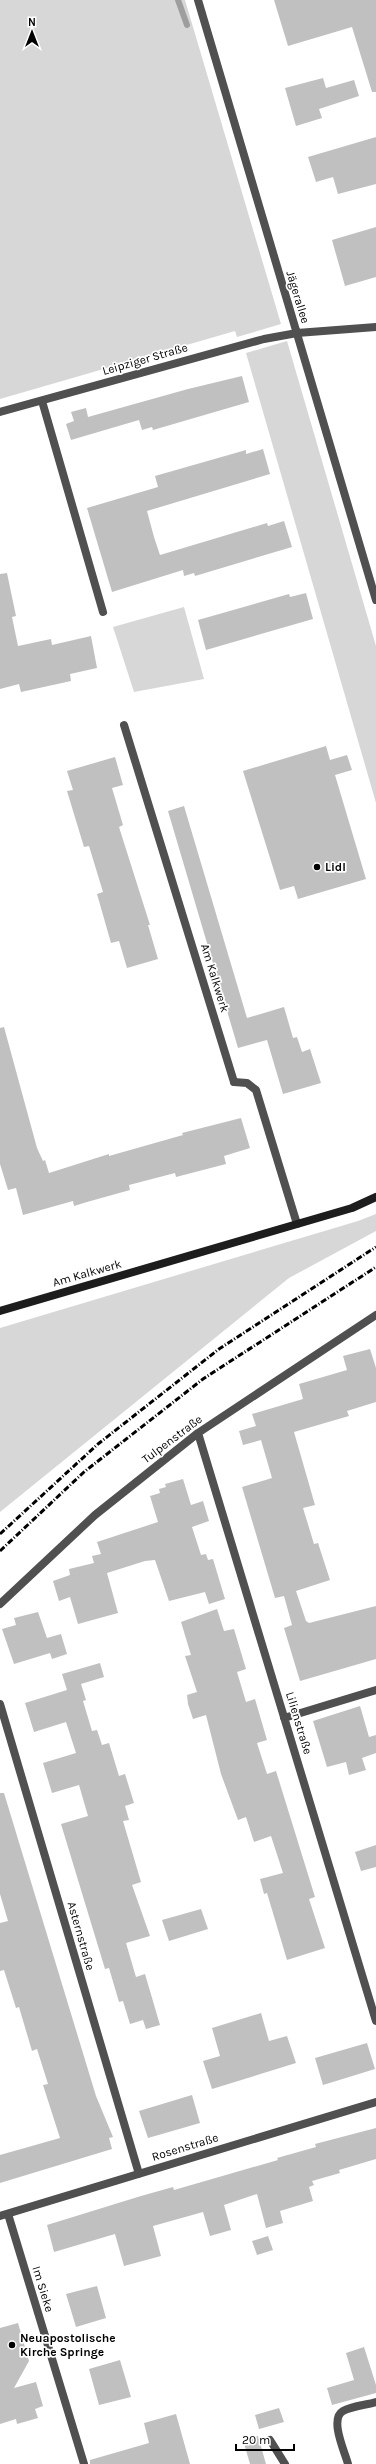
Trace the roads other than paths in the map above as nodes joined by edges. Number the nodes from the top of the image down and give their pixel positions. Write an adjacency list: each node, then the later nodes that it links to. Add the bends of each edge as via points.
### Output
1 (198, 0): 3 (street, Jägerallee)
2 (376, 327): 3 (street, Leipziger Straße)
3 (297, 333): 4 (street, Leipziger Straße, via 198,356); 6 (street, Jägerallee)
4 (42, 401): 5 (street, Leipziger Straße); 7 (street)
5 (0, 412)
6 (376, 600)
7 (103, 612)
8 (124, 724): 10 (street, Am Kalkwerk, via 234,1082 248,1083 256,1090)
9 (376, 1197): 10 (street, Am Kalkwerk, via 352,1208)
10 (297, 1224): 11 (street, Am Kalkwerk)
11 (0, 1311)
12 (376, 1315): 13 (street, Tulpenstraße)
13 (198, 1433): 14 (street, Tulpenstraße, via 95,1515); 17 (street, Lilienstraße)
14 (0, 1604)
15 (376, 1690): 17 (street)
16 (0, 1704): 20 (street, Asternstraße)
17 (284, 1718): 18 (street, Lilienstraße)
18 (376, 2021)
19 (376, 2102): 20 (street, Rosenstraße)
20 (139, 2174): 21 (street, Rosenstraße)
21 (4, 2215): 24 (street, Im Sieke)
22 (376, 2402): 26 (street, via 342,2412 337,2417 337,2426)
23 (270, 2440): 25 (street)
24 (84, 2464)
25 (285, 2464)
26 (348, 2464)

